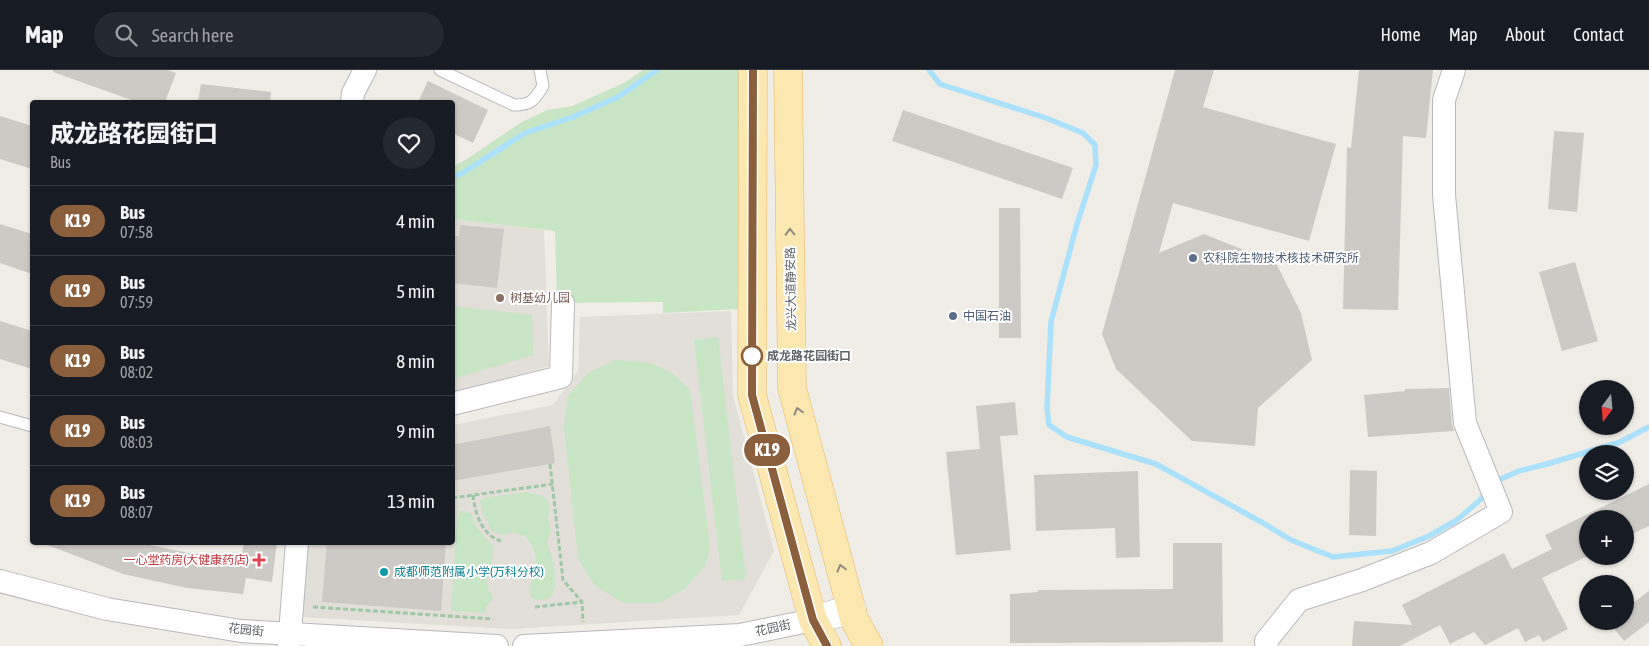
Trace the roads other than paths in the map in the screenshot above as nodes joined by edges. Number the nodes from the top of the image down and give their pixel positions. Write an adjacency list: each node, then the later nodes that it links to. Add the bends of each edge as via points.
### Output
1 (365, 70): 7 (street)
2 (440, 70): 3 (lane, via 514,105 526,105 534,100 543,86)
3 (540, 70)
4 (753, 70): 15 (main road, via 752,395)
5 (788, 70): 14 (main road, 龙兴大道静安路, one-way to 5, via 792,388)
6 (1454, 70): 21 (street, via 1444,100 1444,195 1465,423 1501,512 1431,554 1300,600 1266,640)
7 (352, 100)
8 (563, 303): 9 (street, via 561,378)
9 (455, 403)
10 (0, 417): 11 (lane)
11 (30, 425)
12 (297, 545): 16 (street)
13 (0, 581): 16 (street, 花园街, via 107,610)
14 (852, 609): 15 (street); 20 (main road, 龙兴大道静安路)
15 (813, 620): 18 (street, 花园街, via 740,635); 19 (main road)
16 (289, 640): 17 (street, 花园街)
17 (497, 646)
18 (524, 646)
19 (827, 646)
20 (869, 646)
21 (1267, 646)

